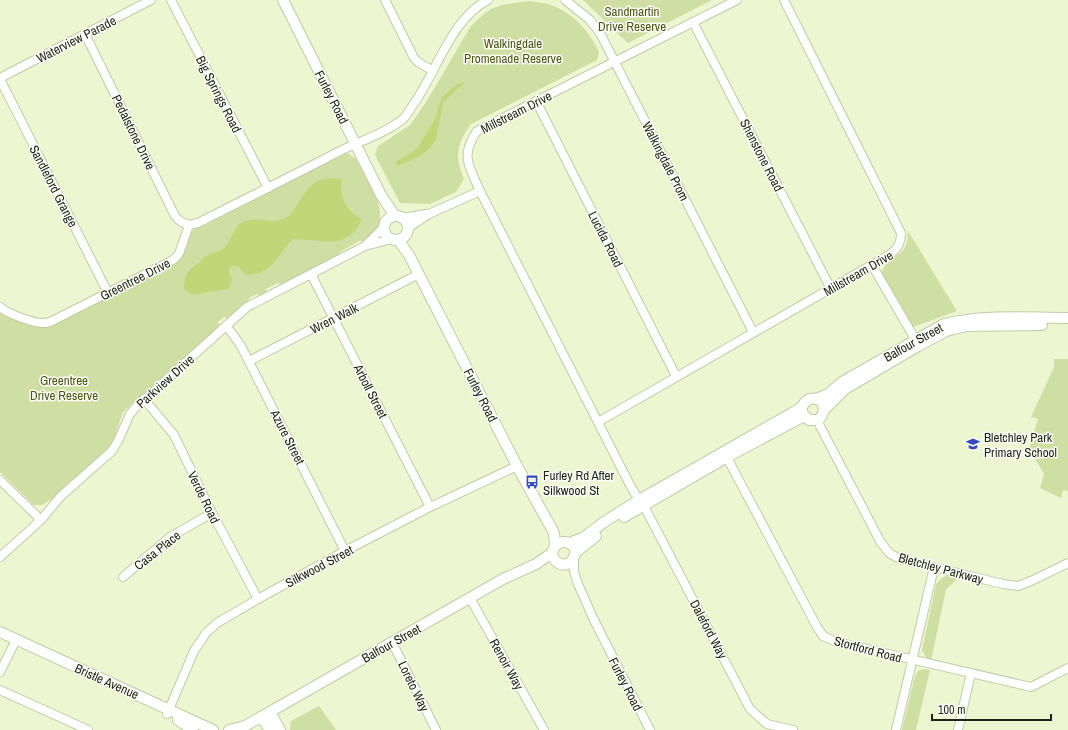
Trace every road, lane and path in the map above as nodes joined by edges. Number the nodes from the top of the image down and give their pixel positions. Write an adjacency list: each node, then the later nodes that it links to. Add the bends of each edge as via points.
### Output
1 (151, 0): 10 (street, Waterview Parade)
2 (171, 0): 16 (street, Big Springs Road)
3 (283, 0): 15 (street, Furley Road)
4 (384, 0): 12 (street, via 414,58)
5 (487, 0): 12 (street, via 463,20)
6 (565, 0): 11 (street, Walkingdale Prom, via 590,20)
7 (737, 0): 9 (street, Millstream Drive)
8 (784, 0): 25 (street, Millstream Drive, via 901,233 896,250)
9 (694, 22): 11 (street, Millstream Drive); 28 (street, Shenstone Road)
10 (85, 34): 13 (street, Waterview Parade); 20 (street, Pedalstone Drive, via 175,216)
11 (615, 61): 14 (street, Millstream Drive); 35 (street, Walkingdale Prom)
12 (433, 71): 15 (street, via 404,118 377,135)
13 (0, 79): 29 (street, Sandleford Grange)
14 (536, 101): 17 (street, Millstream Drive, via 477,131 472,139 468,148 469,166); 38 (street, Lucida Road)
15 (356, 144): 16 (street); 19 (street, Furley Road)
16 (268, 188): 20 (street, via 198,223)
17 (480, 191): 18 (street); 44 (street, Millstream Drive)
18 (429, 214): 19 (street); 21 (street)
19 (392, 220): 21 (street, Furley Road, via 405,220); 22 (street, Furley Road, via 386,234); 23 (street, Parkview Drive)
20 (188, 224): 29 (street, Greentree Drive, via 176,258)
21 (407, 231): 22 (street, via 404,237); 24 (street, Furley Road)
22 (395, 239): 23 (street, Parkview Drive); 24 (street, Furley Road)
23 (365, 246): 26 (street, Parkview Drive)
24 (409, 255): 27 (street, Furley Road)
25 (872, 265): 28 (street, Millstream Drive); 36 (street)
26 (311, 274): 31 (street, Arboll Street); 33 (street, Parkview Drive, via 247,307)
27 (419, 274): 31 (street, Wren Walk); 46 (street, Furley Road)
28 (831, 288): 35 (street, Millstream Drive)
29 (108, 293): 30 (street, Greentree Drive, via 44,324 11,314)
30 (0, 307)
31 (334, 318): 37 (street, Wren Walk); 49 (street, Arboll Street)
32 (1068, 318): 36 (street, Balfour Street, via 961,320 944,324)
33 (226, 325): 37 (street, Azure Street); 39 (street, Parkview Drive)
34 (1068, 325): 41 (street, Balfour Street, via 967,326 946,331 845,389)
35 (753, 332): 38 (street, Millstream Drive)
36 (915, 339): 40 (street, Balfour Street)
37 (249, 361): 55 (street, Azure Street)
38 (676, 376): 44 (street, Millstream Drive)
39 (144, 399): 50 (street, Verde Road, via 174,434); 51 (street, Parkview Drive, via 130,414 112,451 61,496)
40 (816, 399): 41 (street, via 823,404); 42 (street, Balfour Street, via 806,401)
41 (824, 410): 43 (street, Balfour Street)
42 (803, 411): 43 (street, via 812,421); 45 (street, Balfour Street)
43 (818, 420): 60 (street, Bletchley Parkway, via 880,542 889,553 900,559)
44 (598, 422): 48 (street, Millstream Drive)
45 (726, 454): 48 (street, Balfour Street); 69 (street, Stortford Road, via 823,636 837,642)
46 (517, 466): 49 (street, Silkwood Street); 52 (street, Furley Road)
47 (0, 480): 51 (street)
48 (641, 503): 53 (street, Balfour Street, via 604,522 583,538); 56 (street, Balfour Street); 85 (street, Daleford Way, via 750,709 767,724)
49 (430, 507): 55 (street, Silkwood Street)
50 (212, 513): 62 (street, Casa Place, via 170,537); 63 (street, Verde Road)
51 (40, 520): 57 (street, Parkview Drive)
52 (554, 533): 53 (street, Furley Road); 54 (street, Furley Road)
53 (567, 542): 54 (street, Balfour Street, via 562,542); 56 (street, via 572,545)
54 (554, 549): 59 (street, via 553,557); 64 (street, Balfour Street, via 536,564 503,579)
55 (345, 551): 63 (street, Silkwood Street)
56 (575, 555): 59 (street, Balfour Street, via 570,563); 61 (street, Furley Road)
57 (0, 557)
58 (1068, 563): 60 (street, Bletchley Parkway, via 1018,586)
59 (561, 564): 61 (street); 64 (street, Balfour Street, via 534,570)
60 (934, 567): 69 (street)
61 (574, 572): 84 (street, Furley Road, via 593,618)
62 (123, 577)
63 (258, 599): 74 (street, Silkwood Street, via 221,620 203,638 194,651)
64 (471, 601): 68 (street, Balfour Street); 83 (street, Renoir Way)
65 (0, 632): 67 (street, Bristle Avenue)
66 (0, 639): 67 (street, Bristle Avenue)
67 (15, 642): 71 (street); 74 (street, Bristle Avenue)
68 (394, 644): 75 (street, Balfour Street); 82 (street, Loreto Way)
69 (913, 660): 72 (street, Stortford Road); 86 (street)
70 (1067, 671): 72 (street, Stortford Road, via 1031,687)
71 (0, 672)
72 (971, 673): 87 (street)
73 (0, 690): 76 (street)
74 (168, 712): 77 (street, Bristle Avenue); 78 (street, Bristle Avenue)
75 (268, 720): 79 (street, Balfour Street); 80 (street, Balfour Street); 81 (street)
76 (88, 730)
77 (193, 730)
78 (213, 730)
79 (229, 730)
80 (250, 730)
81 (280, 730)
82 (436, 730)
83 (544, 730)
84 (650, 730)
85 (793, 730)
86 (896, 730)
87 (958, 730)

